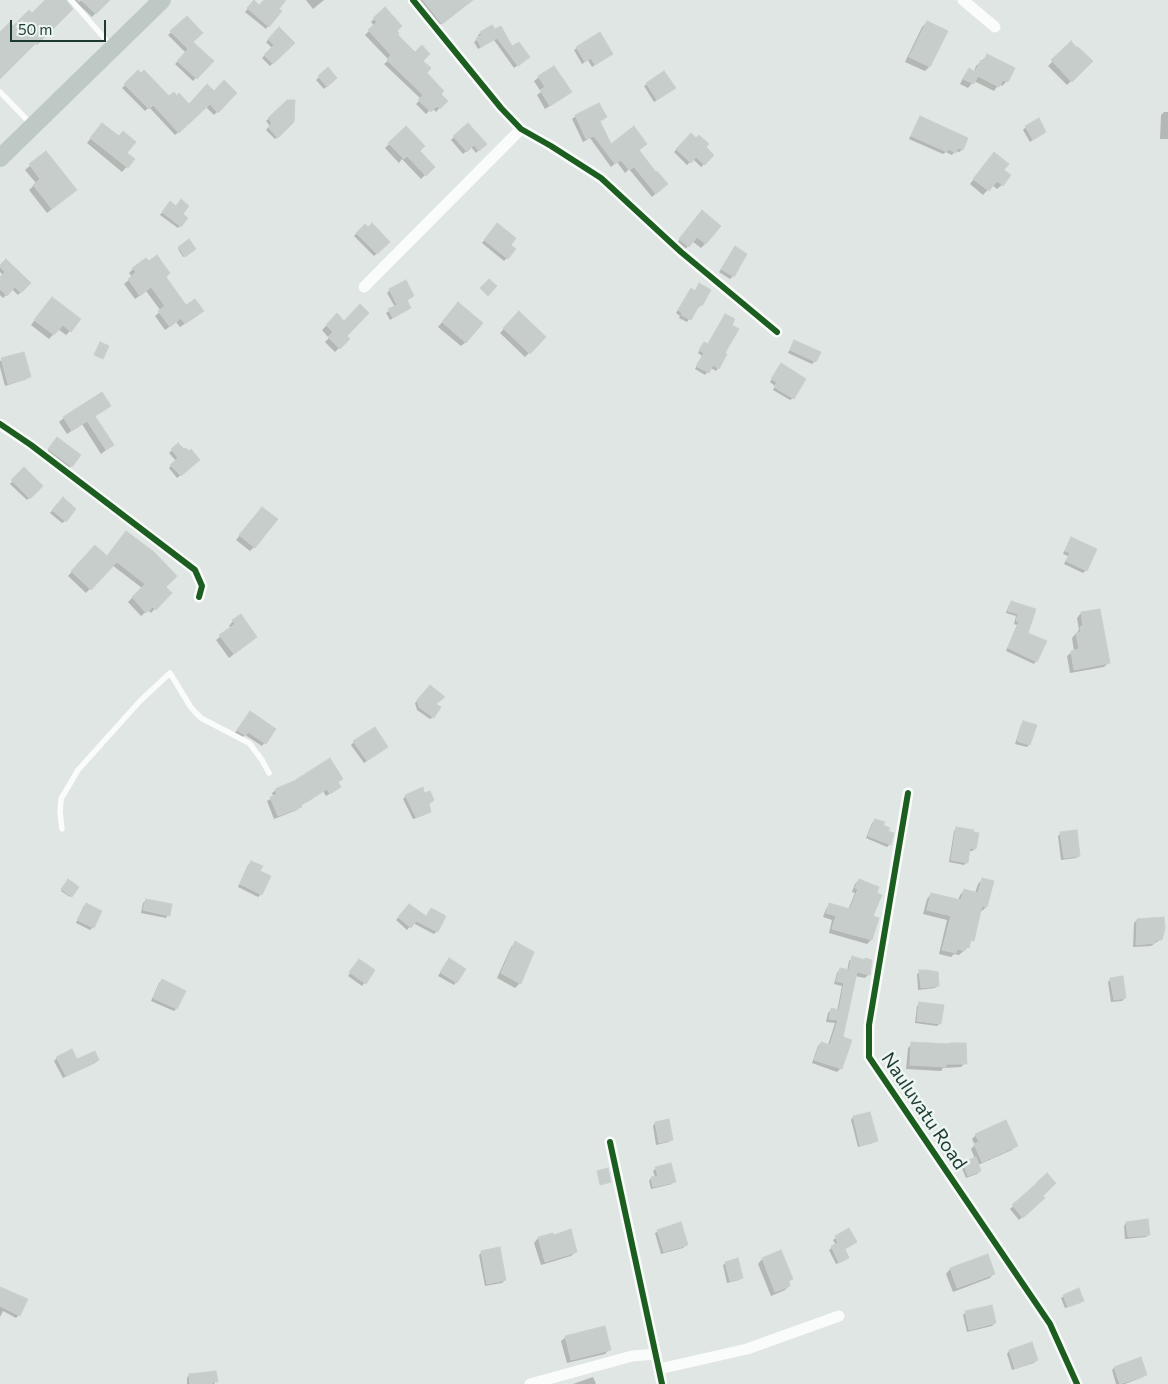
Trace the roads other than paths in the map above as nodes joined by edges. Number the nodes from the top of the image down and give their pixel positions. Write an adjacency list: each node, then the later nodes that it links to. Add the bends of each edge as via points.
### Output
1 (71, 0): 6 (lane)
2 (162, 0): 6 (main road)
3 (413, 0): 9 (street)
4 (963, 0): 5 (street)
5 (995, 27)
6 (113, 48): 8 (main road)
7 (0, 92): 8 (lane)
8 (33, 126): 10 (main road)
9 (521, 129): 11 (street); 12 (street, via 601,178 681,252)
10 (0, 158)
11 (364, 287)
12 (777, 332)
13 (0, 424): 14 (street, via 196,570 202,586)
14 (199, 597)
15 (269, 773): 17 (lane, via 249,743 195,712 170,673 78,770 61,799)
16 (908, 793): 24 (street, Nauluvatu Road, via 869,1025 869,1057 1050,1324)
17 (62, 829)
18 (610, 1142): 20 (street)
19 (839, 1316): 21 (street, via 747,1349)
20 (656, 1354): 21 (street); 22 (street, via 632,1356)
21 (659, 1369): 23 (street)
22 (530, 1384)
23 (662, 1384)
24 (1077, 1384)

